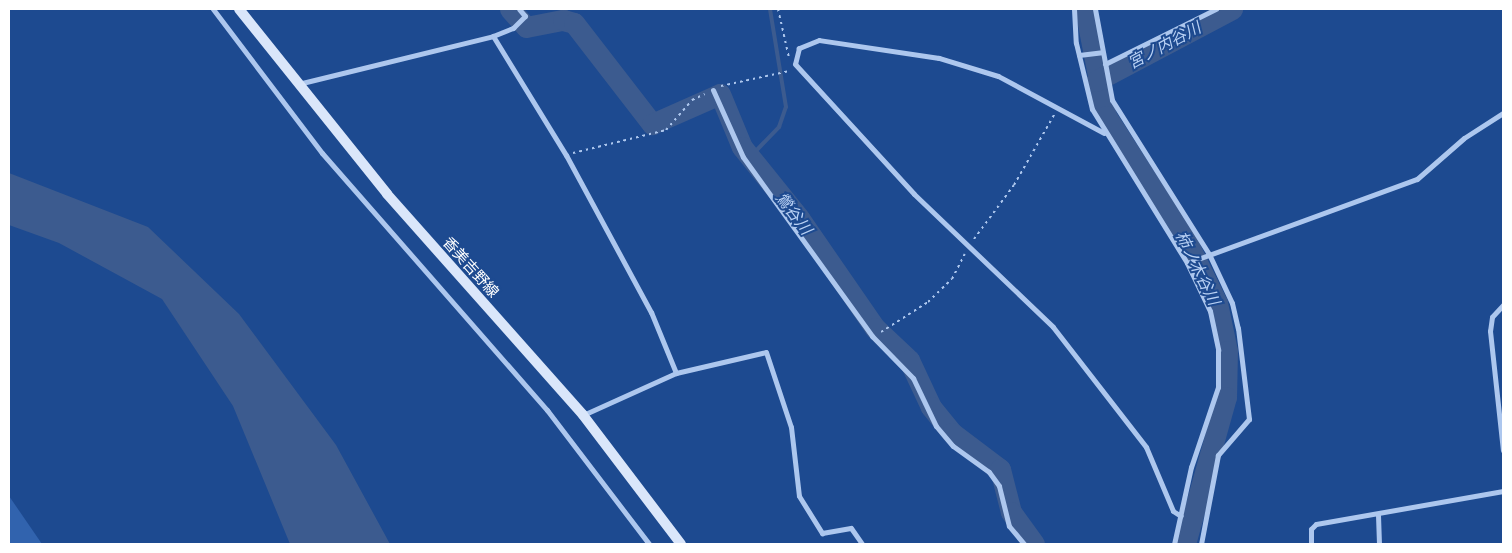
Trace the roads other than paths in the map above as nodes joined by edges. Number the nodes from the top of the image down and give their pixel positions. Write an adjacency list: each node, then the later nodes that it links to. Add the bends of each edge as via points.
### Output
1 (213, 9): 24 (street, via 322,154 547,410)
2 (239, 9): 11 (main road, 香美吉野線)
3 (520, 9): 7 (street, via 523,19)
4 (1074, 9): 9 (street)
5 (1096, 9): 8 (street)
6 (1216, 9): 10 (street)
7 (493, 36): 11 (street, via 348,68); 18 (street, via 566,155 651,312)
8 (1100, 53): 9 (street); 10 (street)
9 (1081, 55): 14 (street, via 1092,108)
10 (1106, 67): 15 (street, via 1112,100 1128,132)
11 (297, 84): 19 (main road, 香美吉野線, via 387,194)
12 (715, 95): 27 (street, via 743,157 872,336 913,378 936,426 953,446 989,472 999,486 1009,526)
13 (1503, 113): 15 (street, via 1464,138 1417,179)
14 (1104, 134): 16 (street); 23 (street, via 1056,111 998,76 939,58 819,40 799,48 794,64 914,194 1036,307 1146,447 1173,511)
15 (1207, 255): 16 (street); 29 (street, via 1232,303 1249,419 1218,455)
16 (1189, 262): 23 (street, via 1210,311 1218,350 1218,387 1190,467)
17 (1503, 304): 20 (street, via 1492,316 1490,331)
18 (676, 373): 19 (street); 26 (street, via 766,352 791,427 799,496 822,533 851,528)
19 (583, 415): 25 (main road, 香美吉野線)
20 (1503, 450)
21 (1503, 490): 22 (street)
22 (1378, 515): 30 (street, via 1316,524 1310,529); 31 (street)
23 (1181, 516): 28 (street)
24 (649, 544)
25 (682, 544)
26 (862, 544)
27 (1024, 544)
28 (1174, 544)
29 (1201, 544)
30 (1310, 544)
31 (1379, 544)

